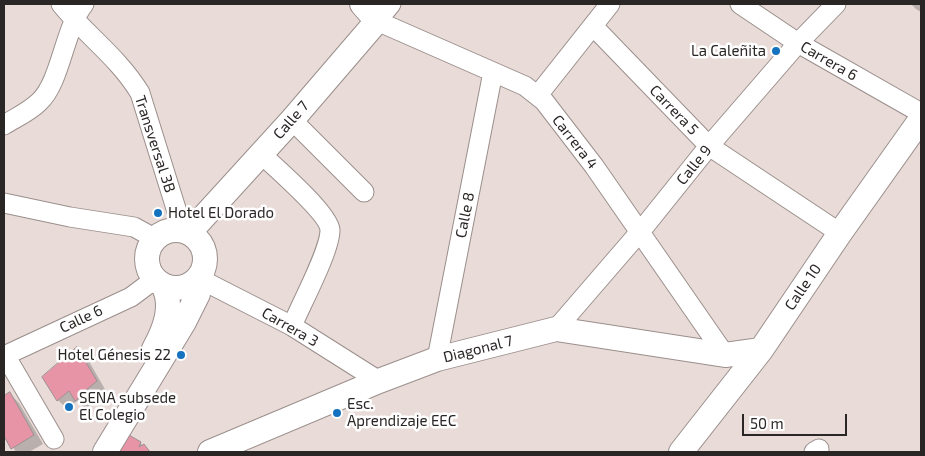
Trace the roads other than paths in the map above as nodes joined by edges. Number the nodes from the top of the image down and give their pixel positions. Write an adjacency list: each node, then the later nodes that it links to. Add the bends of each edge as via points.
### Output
1 (61, 4): 7 (street, Transversal 3B)
2 (84, 4): 7 (street)
3 (610, 4): 8 (street)
4 (740, 4): 9 (street, Carrera 6)
5 (836, 4): 9 (street, Calle 9)
6 (376, 9): 10 (street, Carrera 4); 14 (main road, Calle 7)
7 (75, 20): 15 (street, via 50,87 40,102); 21 (street, Transversal 3B, via 130,77 140,93)
8 (593, 26): 11 (street); 16 (street, Carrera 5)
9 (798, 44): 12 (street, Carrera 6); 16 (street, Calle 9)
10 (493, 72): 11 (street, Carrera 4, via 525,86); 31 (street, Calle 8)
11 (538, 96): 20 (street, Carrera 4)
12 (921, 113)
13 (921, 119): 22 (main road, Calle 10)
14 (292, 120): 17 (main road, Calle 7); 18 (street)
15 (4, 126)
16 (709, 146): 20 (street, Calle 9); 22 (street, Carrera 5)
17 (261, 154): 21 (main road, Calle 7); 26 (street, via 322,213 330,228 324,253)
18 (364, 192)
19 (4, 202): 23 (street, via 134,228)
20 (641, 231): 27 (street, Calle 9); 29 (street, Carrera 4)
21 (184, 232): 23 (main road, via 167,232); 24 (main road, via 200,243 203,250 204,264)
22 (840, 233): 28 (main road, Calle 10)
23 (156, 239): 25 (main road, via 147,259)
24 (198, 278): 25 (main road, via 175,288); 26 (street, Carrera 3); 36 (main road, via 198,294 184,322)
25 (159, 282): 30 (street, Calle 6); 35 (main road, via 168,299 164,327)
26 (292, 326): 32 (street, Carrera 3)
27 (556, 329): 29 (main road, Diagonal 7); 31 (main road, Diagonal 7)
28 (761, 350): 29 (main road, Diagonal 7); 37 (main road, Calle 10)
29 (725, 354)
30 (4, 356): 33 (street)
31 (437, 359): 32 (main road, Diagonal 7)
32 (379, 381): 34 (main road, Diagonal 7)
33 (54, 439)
34 (223, 449)
35 (93, 452)
36 (106, 452)
37 (681, 452)

